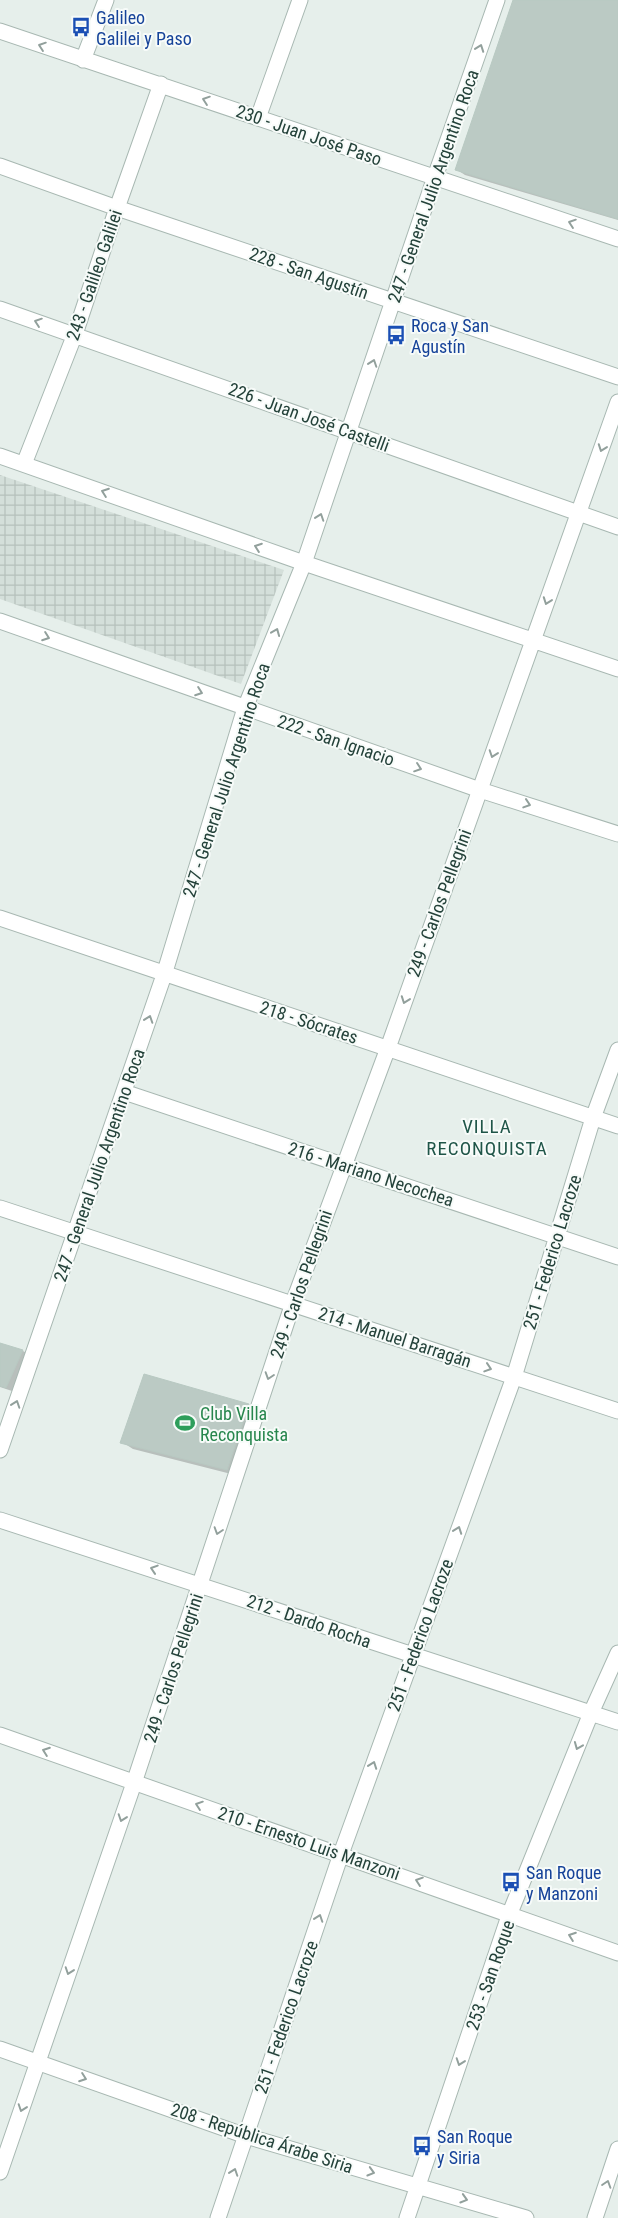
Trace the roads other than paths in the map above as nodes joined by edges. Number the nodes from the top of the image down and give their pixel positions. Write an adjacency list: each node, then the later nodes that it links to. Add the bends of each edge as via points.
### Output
1 (106, 0): 5 (street)
2 (300, 0): 7 (street)
3 (498, 0): 9 (street, 247 - General Julio Argentino Roca, one-way to 3)
4 (0, 31): 5 (street, 230 - Juan José Paso, one-way to 4)
5 (84, 60): 6 (street, 230 - Juan José Paso)
6 (161, 84): 7 (street, 230 - Juan José Paso, one-way to 6); 10 (street, 243 - Galileo Galilei)
7 (258, 118): 9 (street, 230 - Juan José Paso)
8 (0, 166): 10 (street, 228 - San Agustín)
9 (435, 177): 11 (street, 230 - Juan José Paso, one-way to 9); 12 (street, 247 - General Julio Argentino Roca)
10 (117, 208): 12 (street, 228 - San Agustín); 14 (street, 243 - Galileo Galilei)
11 (618, 239)
12 (394, 302): 15 (street, 228 - San Agustín); 17 (street, 247 - General Julio Argentino Roca, one-way to 12)
13 (0, 309): 14 (street, 226 - Juan José Castelli, one-way to 13)
14 (75, 334): 17 (street, 226 - Juan José Castelli); 19 (street, 243 - Galileo Galilei)
15 (618, 377)
16 (618, 402): 20 (street, 249 - Carlos Pellegrini, one-way to 20)
17 (349, 432): 20 (street, 226 - Juan José Castelli); 22 (street, 247 - General Julio Argentino Roca, one-way to 17)
18 (0, 456): 19 (street)
19 (24, 464): 22 (street, one-way to 19)
20 (578, 514): 21 (street, 226 - Juan José Castelli); 24 (street, 249 - Carlos Pellegrini, one-way to 24)
21 (618, 527)
22 (304, 563): 24 (street); 26 (street, 247 - General Julio Argentino Roca, one-way to 22)
23 (0, 621): 26 (street, 222 - San Ignacio, one-way to 26)
24 (532, 641): 25 (street); 27 (street, 249 - Carlos Pellegrini, one-way to 27)
25 (618, 669)
26 (245, 708): 27 (street, 222 - San Ignacio, one-way to 27); 30 (street, 247 - General Julio Argentino Roca)
27 (480, 790): 28 (street, 222 - San Ignacio, one-way to 28); 31 (street, 249 - Carlos Pellegrini, one-way to 31)
28 (618, 834)
29 (0, 918): 30 (street, 218 - Sócrates)
30 (164, 974): 31 (street, 218 - Sócrates); 33 (street, 247 - General Julio Argentino Roca, one-way to 30)
31 (388, 1048): 34 (street, 218 - Sócrates); 36 (street, 249 - Carlos Pellegrini)
32 (618, 1050): 34 (street, 251 - Federico Lacroze)
33 (124, 1092): 36 (street, 216 - Mariano Necochea); 38 (street, 247 - General Julio Argentino Roca)
34 (593, 1118): 35 (street, 218 - Sócrates); 39 (street, 251 - Federico Lacroze)
35 (618, 1126)
36 (344, 1166): 39 (street, 216 - Mariano Necochea); 41 (street, 249 - Carlos Pellegrini)
37 (0, 1208): 38 (street, 214 - Manuel Barragán)
38 (76, 1234): 41 (street, 214 - Manuel Barragán); 44 (street, 247 - General Julio Argentino Roca, one-way to 38)
39 (557, 1236): 40 (street, 216 - Mariano Necochea); 42 (street, 251 - Federico Lacroze)
40 (618, 1257)
41 (293, 1304): 42 (street, 214 - Manuel Barragán, one-way to 42); 46 (street, 249 - Carlos Pellegrini, one-way to 46)
42 (514, 1377): 43 (street, 214 - Manuel Barragán); 48 (street, 251 - Federico Lacroze, one-way to 42)
43 (618, 1411)
44 (0, 1450)
45 (0, 1520): 46 (street, 212 - Dardo Rocha, one-way to 45)
46 (200, 1584): 48 (street, 212 - Dardo Rocha); 52 (street, 249 - Carlos Pellegrini)
47 (618, 1653): 49 (street, 253 - San Roque)
48 (413, 1656): 49 (street, 212 - Dardo Rocha); 53 (street, 251 - Federico Lacroze, one-way to 48)
49 (591, 1713): 50 (street, 212 - Dardo Rocha); 54 (street, 253 - San Roque, one-way to 54)
50 (618, 1722)
51 (0, 1735): 52 (street, 210 - Ernesto Luis Manzoni, one-way to 51)
52 (134, 1783): 53 (street, 210 - Ernesto Luis Manzoni, one-way to 52); 57 (street, 249 - Carlos Pellegrini, one-way to 57)
53 (341, 1854): 54 (street, 210 - Ernesto Luis Manzoni, one-way to 53); 58 (street, 251 - Federico Lacroze, one-way to 53)
54 (510, 1913): 55 (street, 210 - Ernesto Luis Manzoni, one-way to 54); 61 (street, 253 - San Roque, one-way to 61)
55 (618, 1953)
56 (0, 2049): 57 (street, 208 - República Árabe Siria)
57 (37, 2062): 58 (street, 208 - República Árabe Siria, one-way to 58); 60 (street, 249 - Carlos Pellegrini, one-way to 60)
58 (246, 2136): 61 (street, 208 - República Árabe Siria, one-way to 61); 62 (street, 251 - Federico Lacroze, one-way to 58)
59 (618, 2150): 65 (street, one-way to 59)
60 (0, 2172)
61 (418, 2185): 63 (street, 253 - San Roque); 64 (street, 208 - República Árabe Siria, one-way to 64)
62 (218, 2218)
63 (407, 2218)
64 (526, 2218)
65 (595, 2218)

